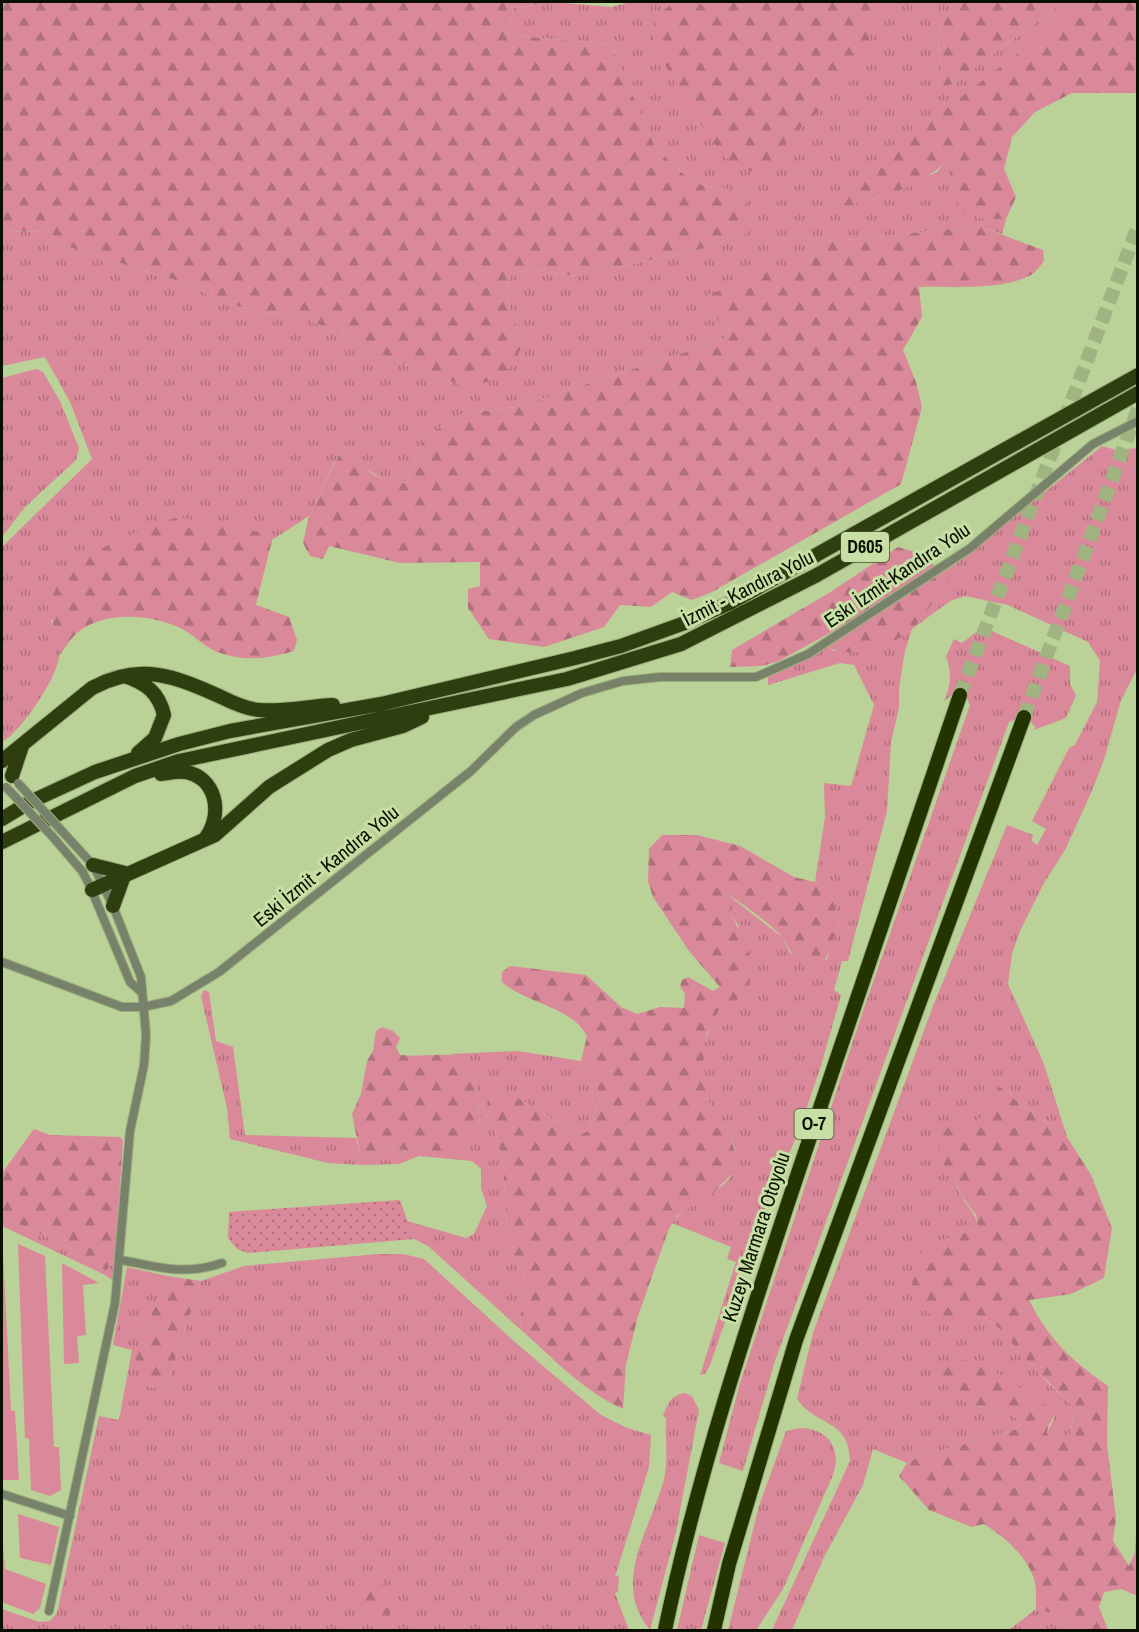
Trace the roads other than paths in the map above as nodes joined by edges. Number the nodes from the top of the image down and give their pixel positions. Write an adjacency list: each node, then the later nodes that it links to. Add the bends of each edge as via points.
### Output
1 (1137, 375): 6 (highway, via 732,602 682,624 621,646)
2 (1137, 393): 7 (highway, İzmit - Kandıra Yolu / D605, via 817,574 681,644 567,679)
3 (1137, 421): 9 (street, Eskı İzmit-Kandıra Yolu, via 1093,444 969,549 808,654 756,676 623,681 582,693)
4 (124, 676): 6 (highway, via 164,674 258,710); 10 (highway, via 92,688); 12 (highway, via 156,694 164,716 155,738)
5 (960, 695): 31 (highway, Kuzey Marmara Otoyolu / O-7, via 746,1327 681,1557)
6 (381, 704): 12 (highway, via 230,731)
7 (446, 706): 14 (highway, via 338,730 255,743); 17 (highway, via 403,726 328,750 268,787 215,835)
8 (1024, 717): 32 (highway, via 796,1340 729,1564)
9 (516, 727): 25 (street, Eski İzmit - Kandıra Yolu, via 471,771 219,972 171,1001)
10 (23, 744): 11 (highway); 13 (highway); 15 (highway)
11 (2, 748)
12 (131, 758): 16 (highway, via 30,802)
13 (2, 763): 15 (street)
14 (135, 776): 17 (highway, via 189,773 208,786 216,810); 18 (highway)
15 (10, 782): 19 (street, bridge, via 62,830); 21 (street, bridge)
16 (2, 819)
17 (203, 841): 20 (highway)
18 (2, 842)
19 (93, 866): 20 (highway); 21 (street)
20 (125, 873): 21 (highway); 22 (highway)
21 (98, 887): 22 (street); 24 (street, via 130,982)
22 (113, 906): 24 (street, via 141,977)
23 (2, 962): 25 (street, via 122,1006)
24 (140, 991): 25 (street)
25 (143, 1007): 26 (street, via 144,1065 130,1131)
26 (121, 1260): 27 (street, via 183,1272 201,1271); 29 (street)
27 (222, 1263)
28 (2, 1494): 29 (street)
29 (70, 1516): 30 (street)
30 (49, 1611)
31 (665, 1630)
32 (714, 1630)

